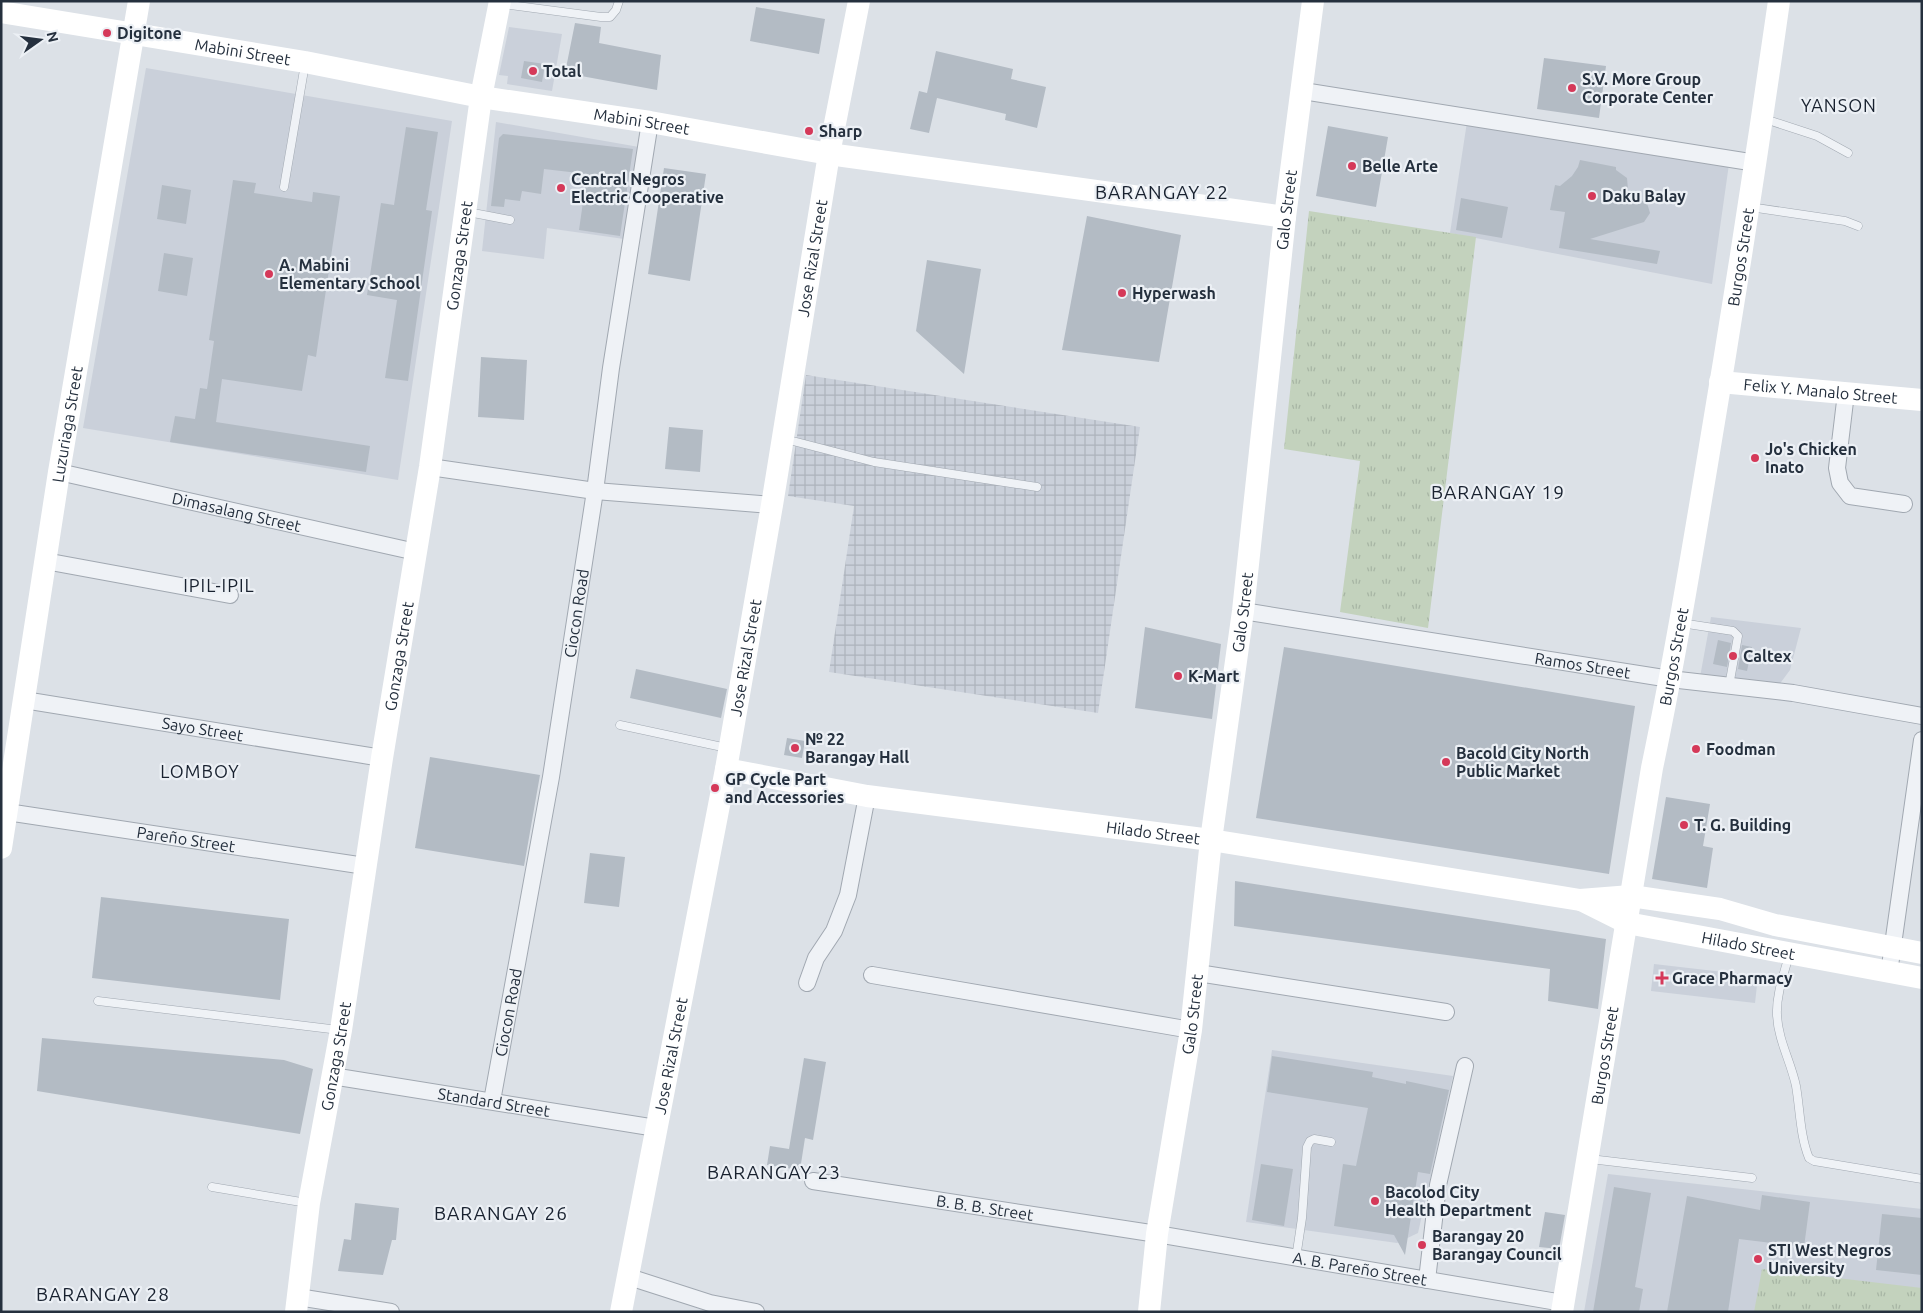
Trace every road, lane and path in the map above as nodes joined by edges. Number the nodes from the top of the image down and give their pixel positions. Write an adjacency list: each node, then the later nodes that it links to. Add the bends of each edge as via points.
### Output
1 (139, 1): 8 (street, Luzuriaga Street)
2 (619, 1): 6 (lane, via 610,16 601,17)
3 (859, 1): 15 (street, Jose Rizal Street)
4 (1313, 1): 10 (street, Galo Street)
5 (1779, 1): 12 (street, Burgos Street)
6 (500, 2): 11 (street, Gonzaga Street)
7 (1, 12): 8 (street, Mabini Street)
8 (134, 35): 9 (street, Mabini Street); 28 (street, Luzuriaga Street)
9 (305, 62): 11 (street, Mabini Street); 17 (lane)
10 (1303, 91): 16 (street); 20 (street, Galo Street)
11 (481, 97): 13 (street, Mabini Street); 19 (street, Gonzaga Street)
12 (1763, 119): 14 (lane, via 1817,136); 16 (street, Burgos Street)
13 (650, 122): 15 (street, Mabini Street); 30 (street, Ciocon Road)
14 (1848, 153)
15 (829, 154): 20 (street, Mabini Street); 26 (street, Jose Rizal Street)
16 (1756, 163): 18 (street, Burgos Street)
17 (284, 187)
18 (1748, 207): 22 (lane, via 1845,221); 23 (street, Burgos Street)
19 (466, 212): 21 (lane); 27 (street, Gonzaga Street)
20 (1285, 217): 36 (street, Galo Street)
21 (510, 220)
22 (1858, 226)
23 (1720, 382): 24 (street, Felix Y. Manalo Street); 37 (street, Burgos Street)
24 (1846, 393): 25 (street, Felix Y. Manalo Street); 31 (street, via 1837,468 1840,483 1850,496)
25 (1922, 400)
26 (783, 438): 29 (lane, via 874,462); 32 (street, Jose Rizal Street)
27 (430, 467): 30 (street); 33 (street, Gonzaga Street)
28 (59, 472): 33 (street, Dimasalang Street); 34 (street, Luzuriaga Street)
29 (1037, 487)
30 (595, 491): 32 (street); 70 (street, Ciocon Road, via 551,777)
31 (1904, 504)
32 (772, 505): 46 (street, Jose Rizal Street)
33 (416, 552): 45 (street, Gonzaga Street)
34 (45, 561): 35 (street); 40 (street, Luzuriaga Street)
35 (230, 595)
36 (1243, 611): 38 (street, Ramos Street); 49 (street, Galo Street)
37 (1679, 623): 38 (street, Burgos Street); 39 (lane, via 1733,631 1738,636)
38 (1670, 679): 39 (street, Ramos Street); 52 (street, Burgos Street)
39 (1729, 686): 41 (street, Ramos Street, via 1793,693)
40 (24, 700): 44 (street, Luzuriaga Street); 45 (street, Sayo Street)
41 (1922, 716)
42 (620, 725): 46 (lane)
43 (1922, 740): 56 (street)
44 (8, 756): 48 (street, Luzuriaga Street)
45 (382, 758): 51 (street, Gonzaga Street)
46 (727, 759): 47 (street, Hilado Street); 71 (street, Jose Rizal Street)
47 (867, 796): 49 (street, Hilado Street); 63 (street, via 848,895 834,931 816,958)
48 (7, 812): 50 (street, Luzuriaga Street); 51 (street, Pareño Street)
49 (1211, 840): 53 (street, Hilado Street); 59 (street, Galo Street)
50 (1, 848)
51 (365, 866): 66 (street, Gonzaga Street)
52 (1631, 896): 53 (street, Hilado Street); 54 (street, Burgos Street); 55 (street, Hilado Street, via 1720,909)
53 (1580, 900): 54 (street, Hilado Street)
54 (1627, 923): 57 (street, Hilado Street); 73 (street, Burgos Street)
55 (1775, 925): 56 (street, Hilado Street); 57 (street)
56 (1894, 947): 58 (street, Hilado Street); 60 (street)
57 (1780, 951): 60 (street, Hilado Street); 75 (lane, via 1777,1016 1796,1085 1809,1158)
58 (1922, 952)
59 (1198, 973): 65 (street); 67 (street, Galo Street)
60 (1889, 973): 62 (street, Hilado Street)
61 (872, 975): 67 (street)
62 (1922, 978)
63 (807, 983)
64 (98, 1001): 66 (lane)
65 (1446, 1012)
66 (341, 1030): 69 (street, Gonzaga Street)
67 (1191, 1030): 79 (street, Galo Street)
68 (1465, 1066): 82 (street, via 1438,1185)
69 (332, 1076): 70 (street, Standard Street); 78 (street, Gonzaga Street)
70 (492, 1101): 71 (street, Standard Street)
71 (656, 1128): 81 (street, Jose Rizal Street)
72 (1330, 1142): 80 (lane, via 1314,1139 1307,1147)
73 (1587, 1159): 74 (lane); 84 (street, Burgos Street)
74 (1752, 1178)
75 (1922, 1179)
76 (813, 1181): 79 (street, B. B. B. Street)
77 (212, 1187): 78 (lane)
78 (309, 1203): 83 (street, Gonzaga Street)
79 (1157, 1234): 80 (street, A. B. Pareño Street); 88 (street, Galo Street)
80 (1296, 1258): 82 (street, A. B. Pareño Street)
81 (629, 1276): 86 (street, Jose Rizal Street); 87 (street, via 710,1303)
82 (1428, 1280): 84 (street, A. B. Pareño Street)
83 (297, 1304): 85 (street)
84 (1562, 1308)
85 (391, 1312)
86 (621, 1312)
87 (756, 1312)
88 (1148, 1312)

